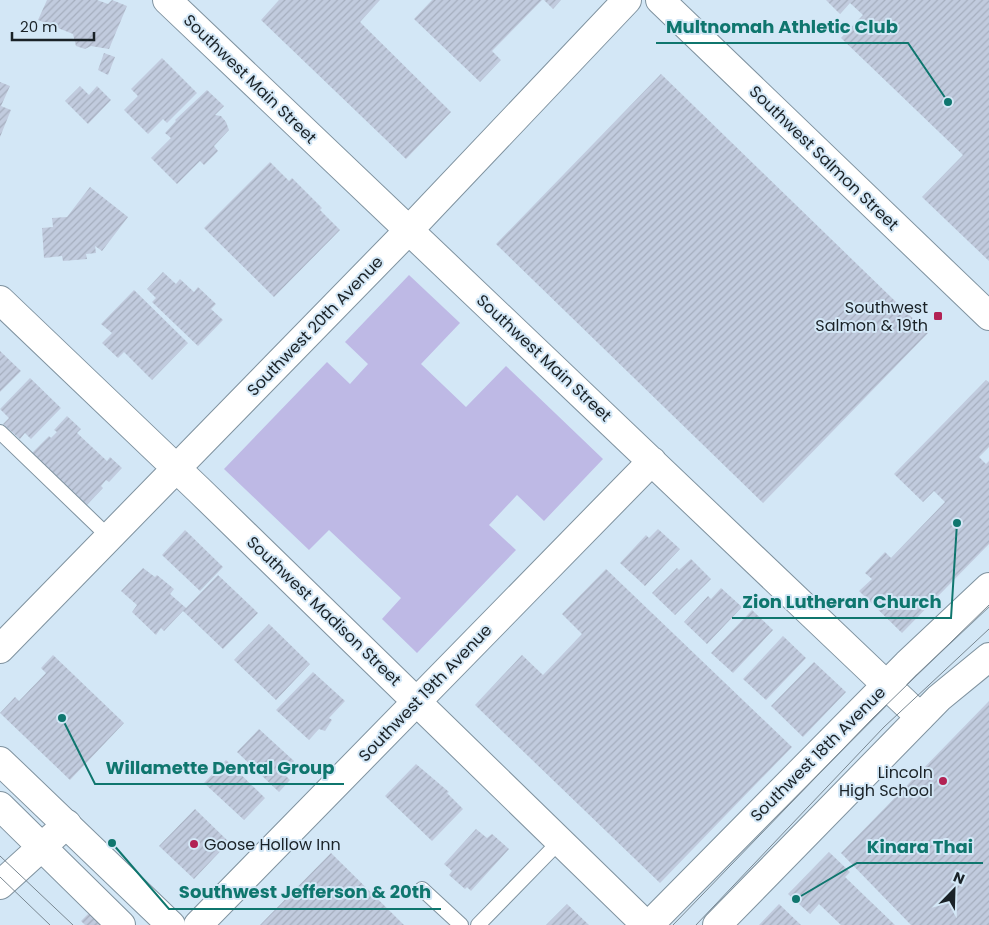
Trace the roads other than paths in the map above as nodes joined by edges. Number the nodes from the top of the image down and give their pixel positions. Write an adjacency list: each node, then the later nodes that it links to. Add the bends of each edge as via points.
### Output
1 (167, 0): 4 (street, Southwest Main Street)
2 (627, 0): 4 (street, Southwest 20th Avenue)
3 (660, 0): 6 (street, Southwest Salmon Street)
4 (409, 230): 8 (street, Southwest Main Street); 9 (street, Southwest 20th Avenue)
5 (0, 300): 9 (street, Southwest Madison Street)
6 (989, 316)
7 (0, 432): 10 (lane)
8 (652, 461): 14 (street, Southwest Main Street); 15 (street, Southwest 19th Avenue)
9 (176, 468): 10 (street, Southwest 20th Avenue); 15 (street, Southwest Madison Street)
10 (109, 537): 12 (street, Southwest 20th Avenue)
11 (989, 587): 14 (street, Southwest 18th Avenue)
12 (0, 649)
13 (989, 657): 16 (street)
14 (886, 685): 16 (street, Southwest Main Street); 29 (street, Southwest 18th Avenue)
15 (418, 702): 20 (street, Southwest Madison Street); 26 (street, Southwest 19th Avenue)
16 (920, 717): 30 (street)
17 (0, 761): 19 (street)
18 (0, 806): 21 (street)
19 (67, 824): 21 (street); 25 (street)
20 (560, 841): 28 (lane); 29 (street, Southwest Madison Street)
21 (41, 848): 22 (street); 24 (street)
22 (0, 885)
23 (422, 889): 27 (lane)
24 (121, 925)
25 (171, 925)
26 (198, 925)
27 (461, 925)
28 (478, 925)
29 (648, 925)
30 (717, 925)

